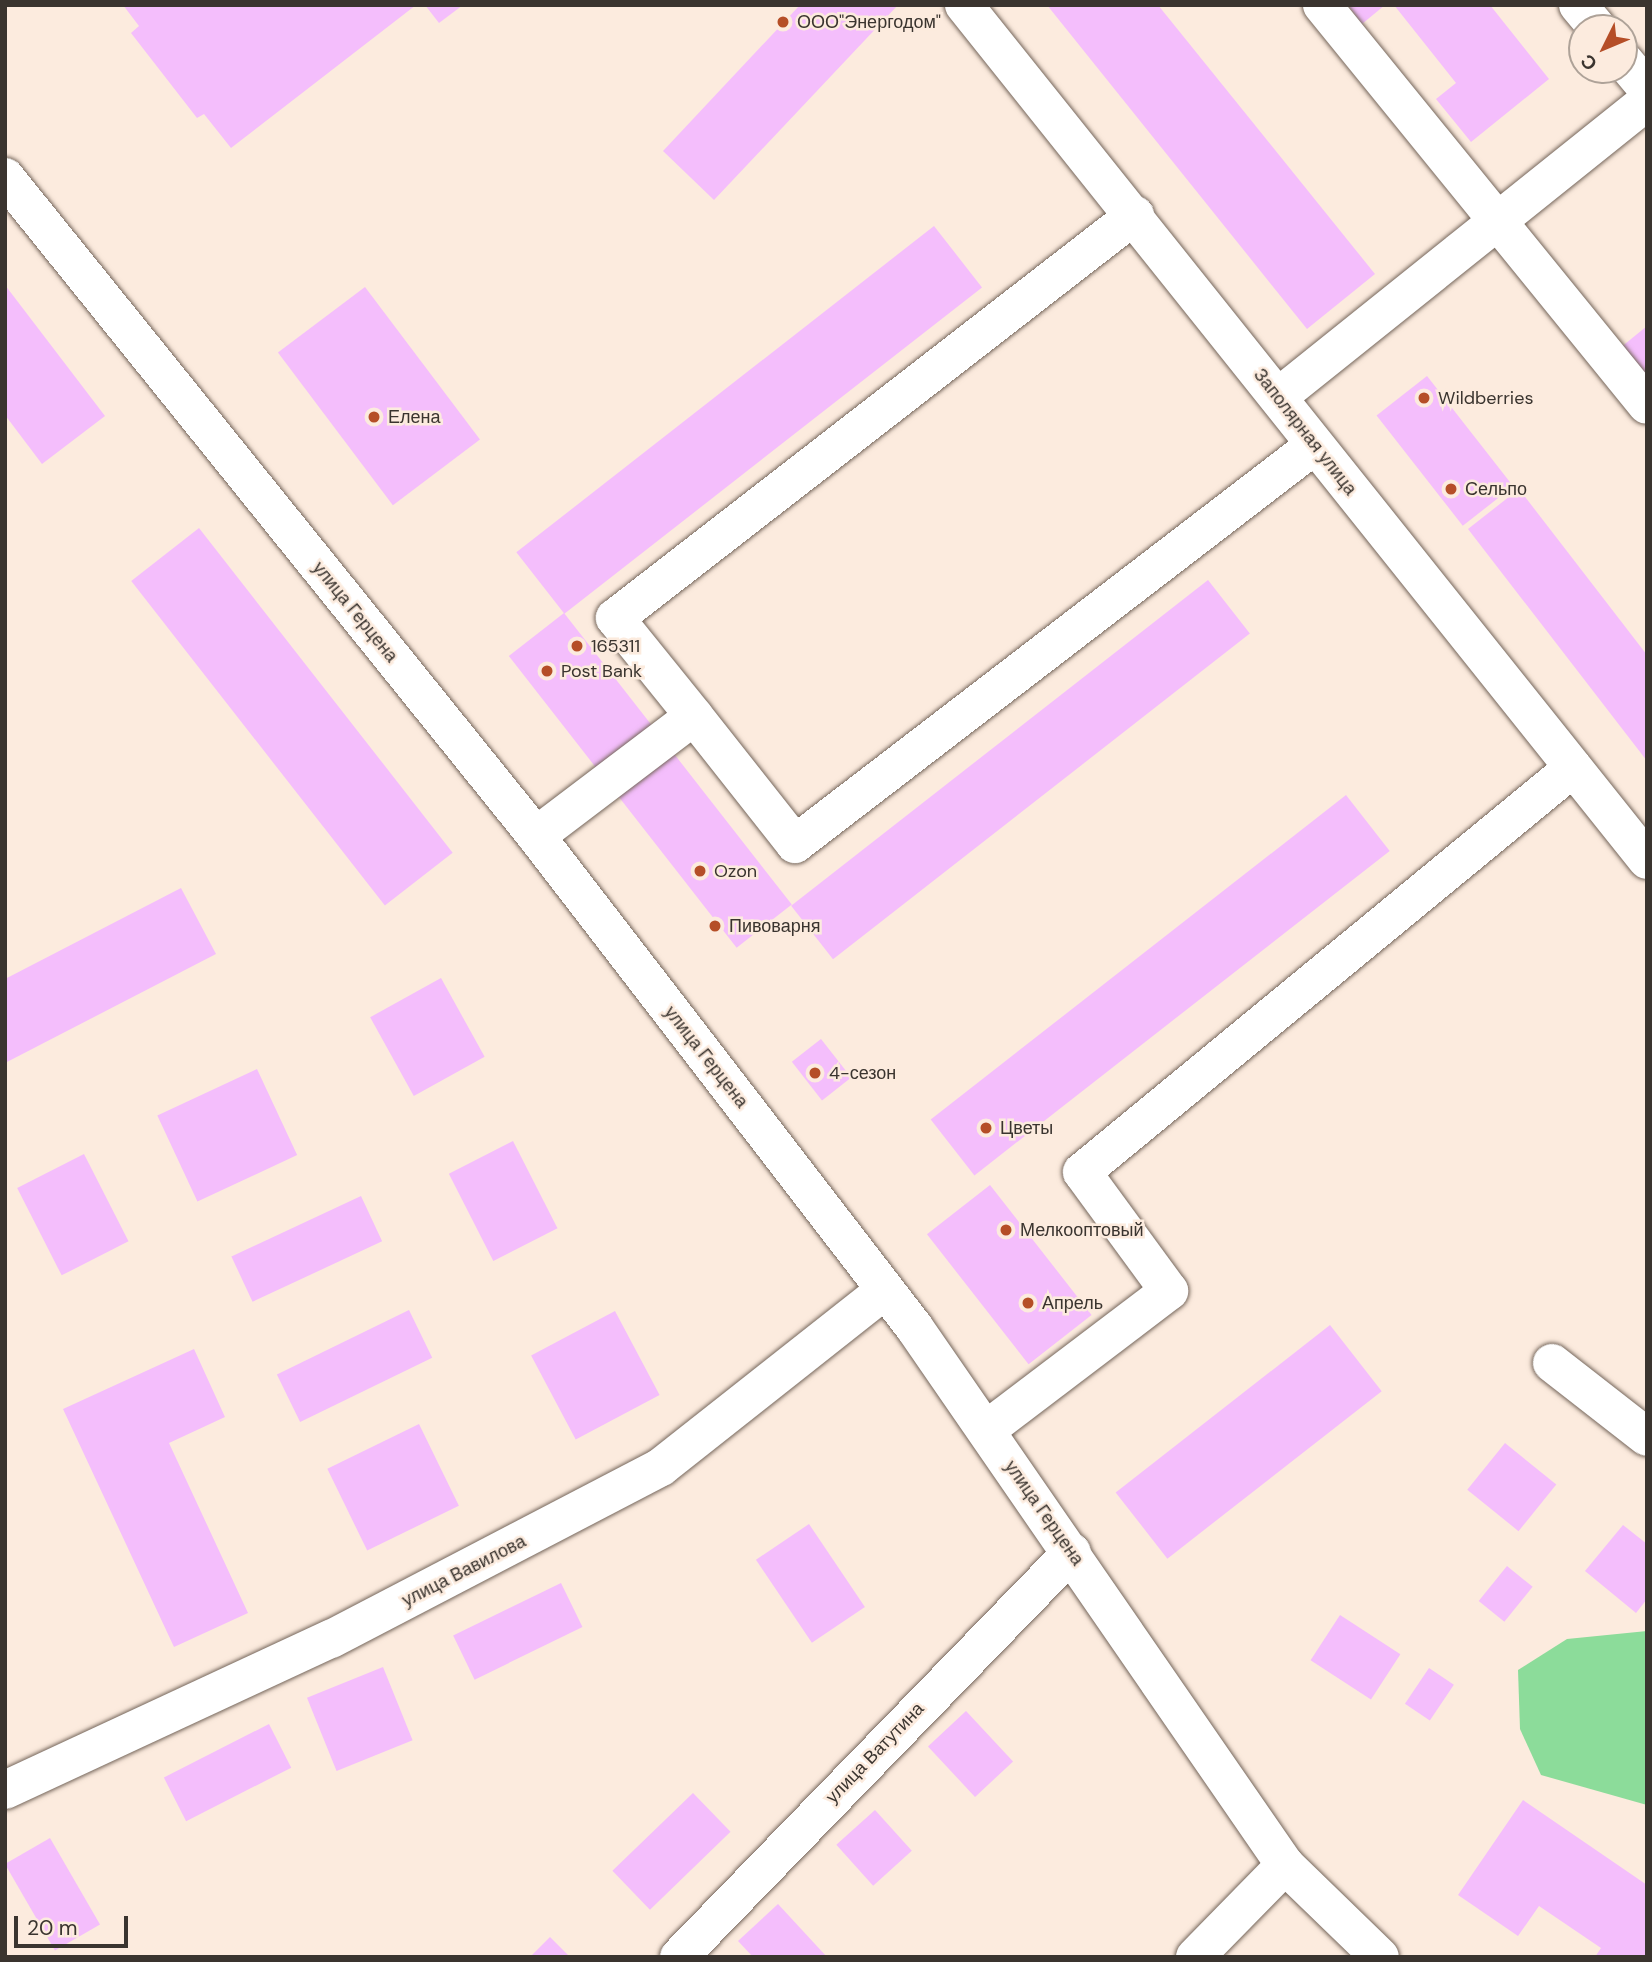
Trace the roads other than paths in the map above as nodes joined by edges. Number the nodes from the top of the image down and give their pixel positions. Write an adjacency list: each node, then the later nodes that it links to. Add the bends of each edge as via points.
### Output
1 (964, 5): 5 (street, Заполярная улица)
2 (1322, 5): 6 (street)
3 (1647, 102): 6 (street)
4 (5, 177): 12 (street, улица Герцена)
5 (1135, 215): 7 (street, Заполярная улица); 10 (street, via 615,618)
6 (1499, 222): 7 (street); 8 (street)
7 (1278, 397): 9 (street, Заполярная улица)
8 (1647, 405)
9 (1315, 445): 10 (street, via 795,844); 11 (street, Заполярная улица)
10 (694, 716): 12 (street)
11 (1573, 768): 13 (street, Заполярная улица); 16 (street, via 1083,1172 1169,1291)
12 (536, 836): 14 (street, улица Герцена)
13 (1647, 860)
14 (886, 1290): 16 (street, улица Герцена); 19 (street, улица Вавилова, via 661,1467 331,1639)
15 (1552, 1363): 17 (street)
16 (986, 1430): 18 (street, улица Герцена)
17 (1647, 1437)
18 (1072, 1552): 20 (street, улица Герцена); 21 (street, улица Ватутина)
19 (5, 1790)
20 (1285, 1865): 22 (street); 23 (street, улица Герцена)
21 (679, 1957)
22 (1195, 1957)
23 (1380, 1957)

